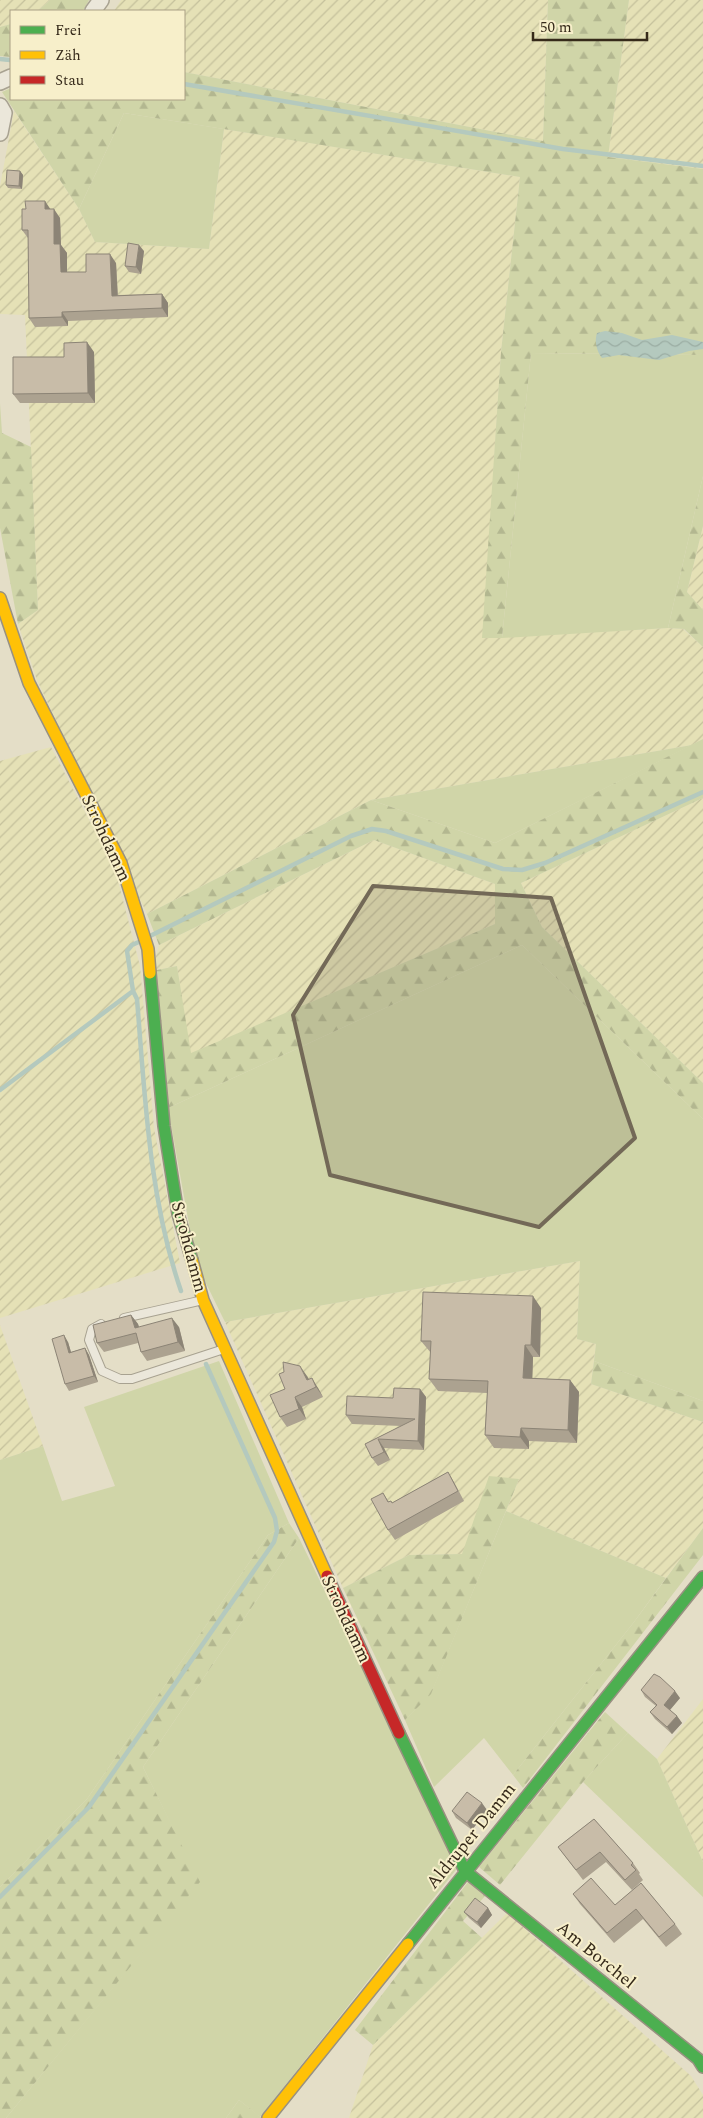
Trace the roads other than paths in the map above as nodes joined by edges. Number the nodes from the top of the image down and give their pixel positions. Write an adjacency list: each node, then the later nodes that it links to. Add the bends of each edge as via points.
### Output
1 (0, 106): 2 (street, via 4,112)
2 (0, 133)
3 (0, 598): 4 (street, Strohdamm, via 29,683 121,863 142,928 148,949 165,1136 178,1214)
4 (203, 1300): 5 (street, Strohdamm); 5 (lane, via 97,1326 89,1340 98,1364 107,1375 126,1380)
5 (224, 1349): 7 (street, Strohdamm)
6 (703, 1577): 7 (street, Aldruper Damm)
7 (465, 1871): 8 (street, Am Borchel, via 698,2059); 9 (street, Aldruper Damm)
8 (703, 2067)
9 (268, 2118)

